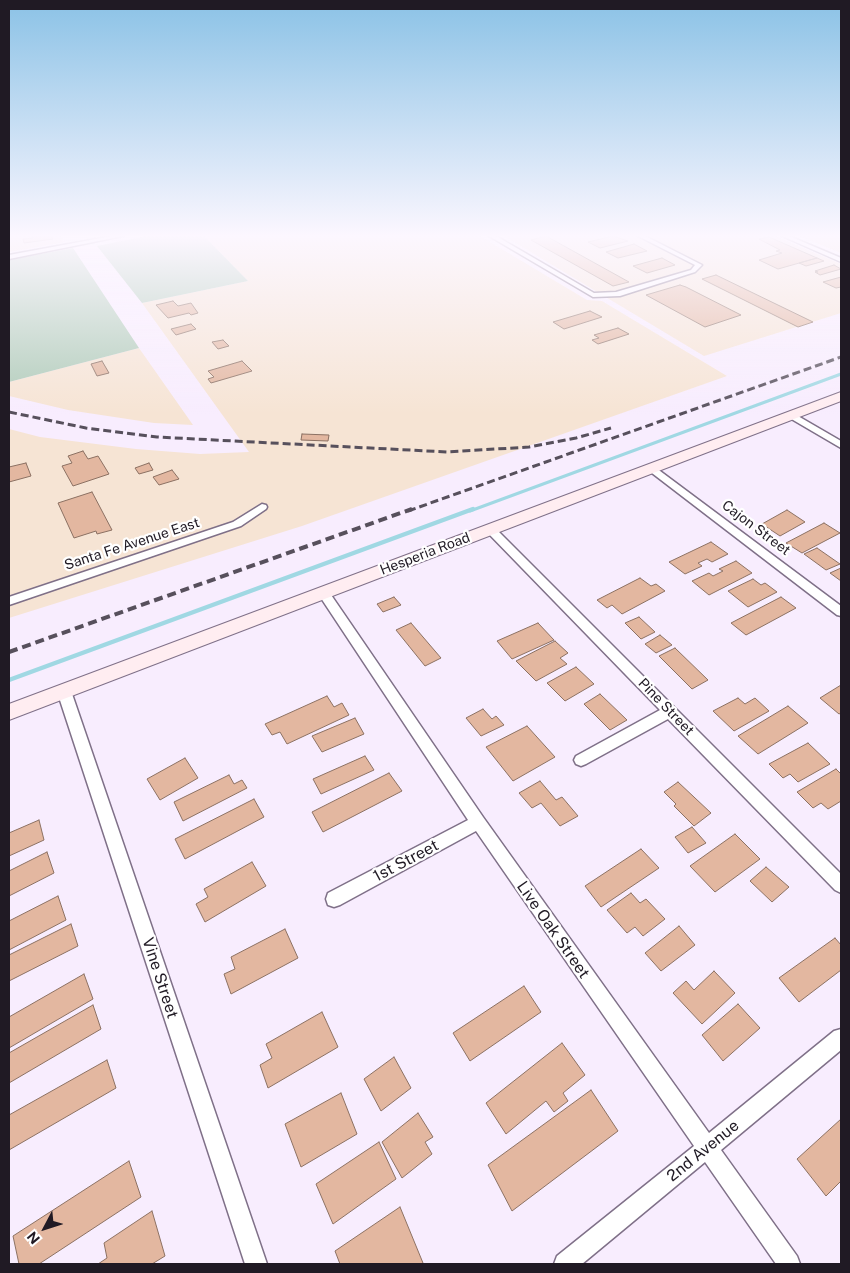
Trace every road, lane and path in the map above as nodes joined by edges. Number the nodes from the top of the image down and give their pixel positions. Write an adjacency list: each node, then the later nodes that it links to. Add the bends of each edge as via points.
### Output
1 (841, 396): 2 (main road, Hesperia Road)
2 (791, 415): 3 (street); 4 (main road, Hesperia Road)
3 (841, 445)
4 (652, 468): 6 (main road, Hesperia Road); 9 (street, Cajon Street)
5 (262, 507): 8 (street, Santa Fe Avenue East, via 237,524)
6 (490, 529): 7 (main road, Hesperia Road); 11 (street, Pine Street)
7 (323, 592): 10 (main road, Hesperia Road); 14 (street, Live Oak Street)
8 (9, 601)
9 (841, 612)
10 (64, 691): 12 (main road, Hesperia Road); 19 (street, Vine Street)
11 (670, 711): 13 (street); 15 (street, Pine Street)
12 (9, 712)
13 (581, 760)
14 (478, 822): 16 (street, 1st Street); 18 (street, Live Oak Street)
15 (841, 886)
16 (334, 899)
17 (841, 1038): 18 (street, 2nd Avenue)
18 (707, 1148): 20 (street, 2nd Avenue); 21 (street, Live Oak Street)
19 (256, 1264)
20 (565, 1264)
21 (789, 1264)

